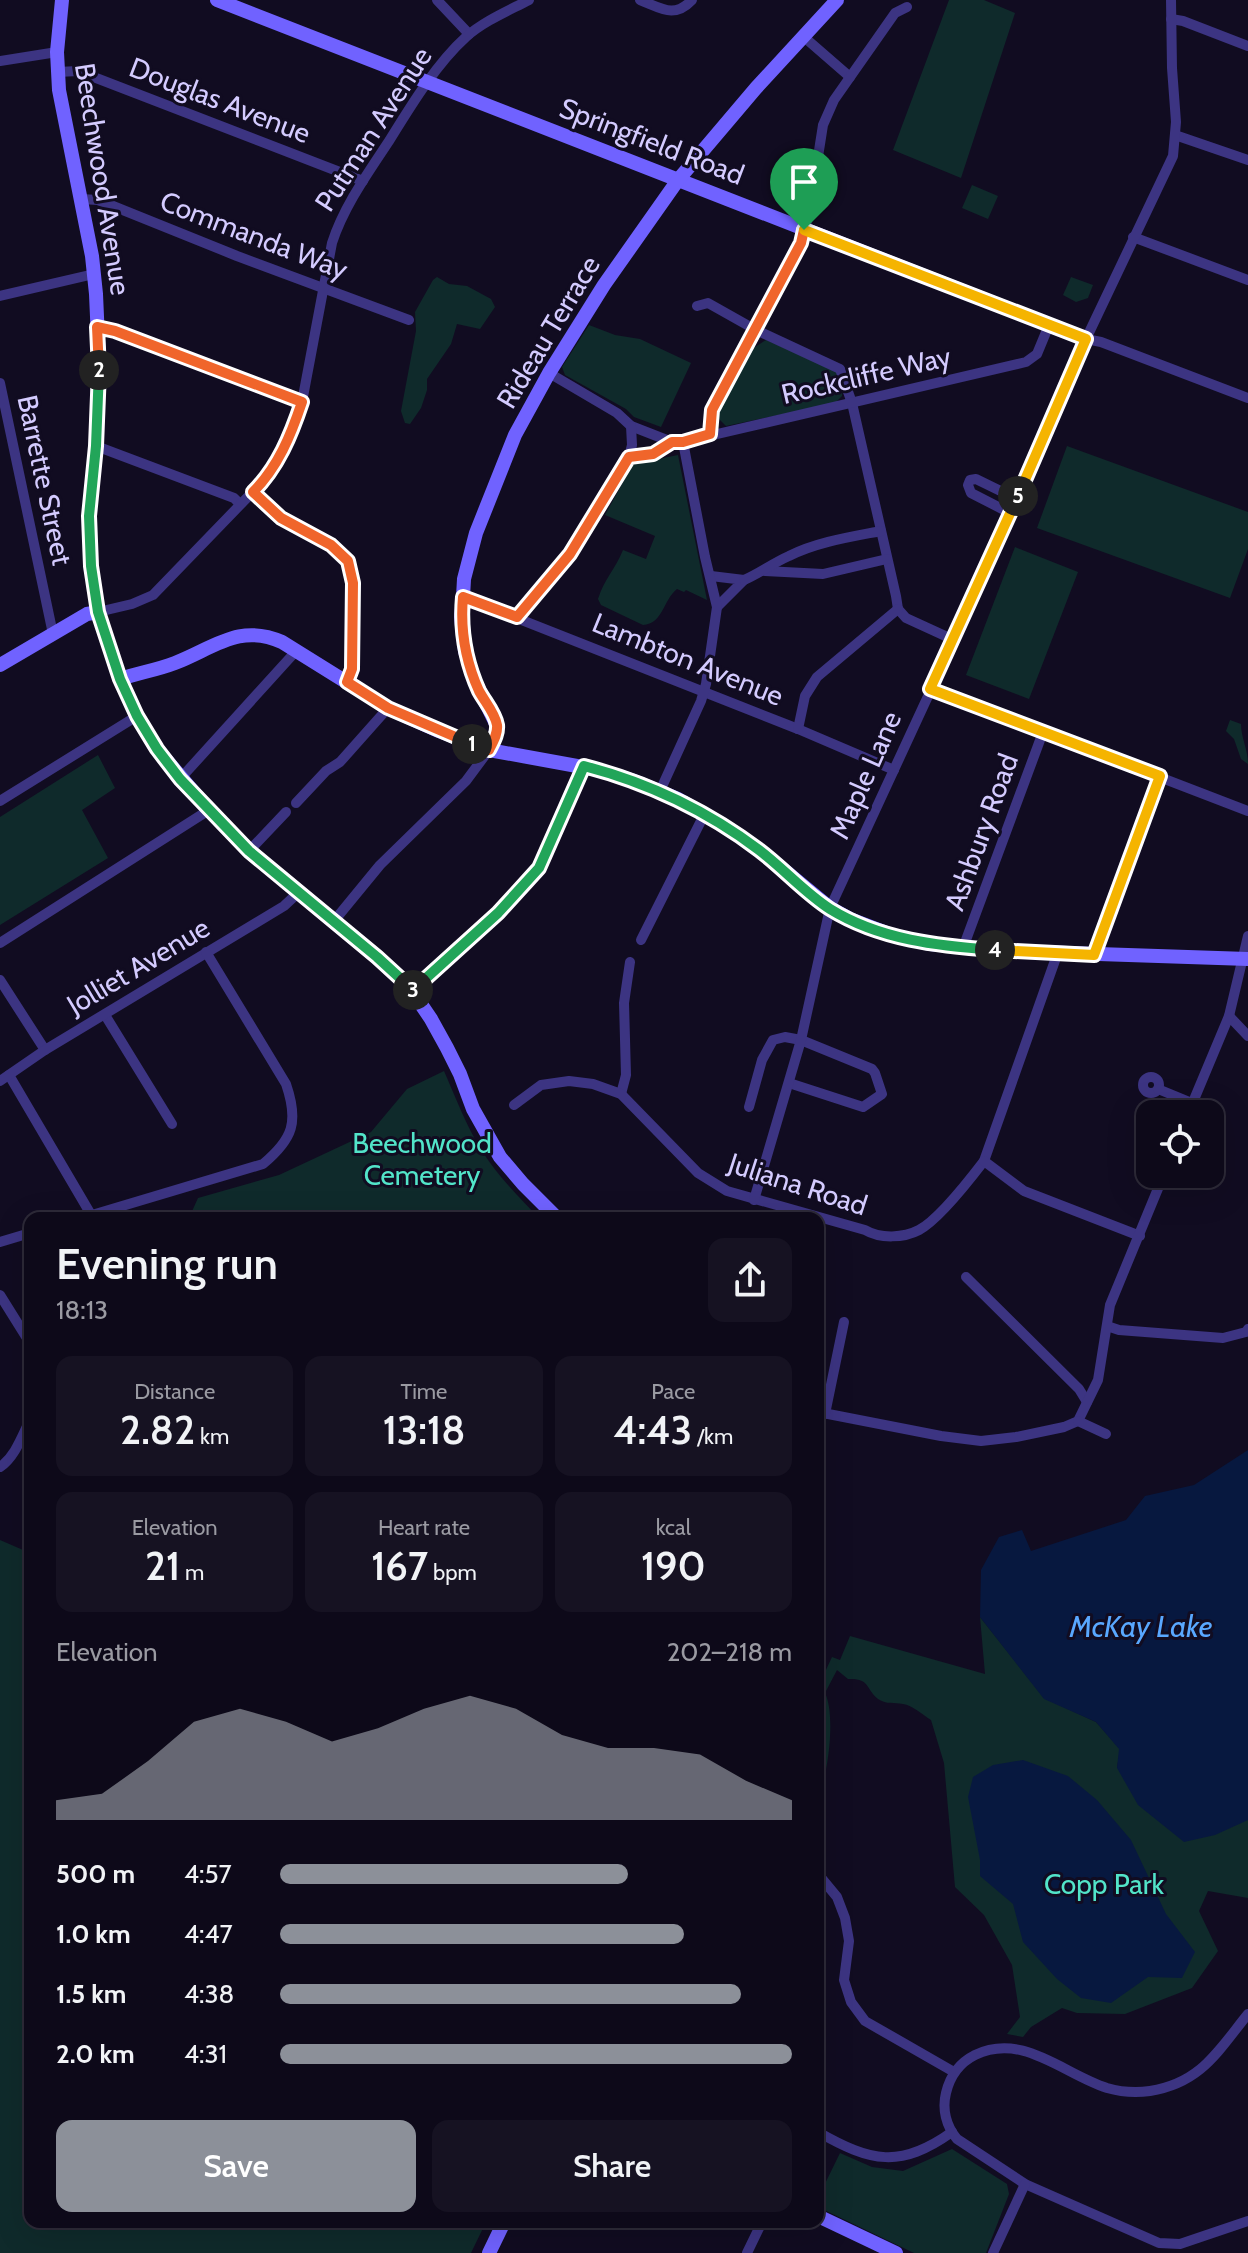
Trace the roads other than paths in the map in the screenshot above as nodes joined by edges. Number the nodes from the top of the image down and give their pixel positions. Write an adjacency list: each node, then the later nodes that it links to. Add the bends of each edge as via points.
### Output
1 (62, 0): 14 (street, Beechwood Avenue)
2 (217, 0): 18 (street, Springfield Road, via 255,8)
3 (437, 0): 11 (street)
4 (529, 0): 11 (street, Putman Avenue)
5 (640, 0): 6 (street, via 668,11 679,11)
6 (692, 0)
7 (837, 0): 12 (street, Rideau Terrace)
8 (1171, 0): 10 (street, Maple Lane)
9 (907, 7): 17 (street, via 895,13)
10 (1171, 19): 13 (street); 19 (street, Maple Lane)
11 (469, 34): 18 (street, Putman Avenue)
12 (804, 37): 17 (street); 21 (street, Rideau Terrace)
13 (1248, 46)
14 (57, 52): 15 (street); 16 (street, Beechwood Avenue)
15 (0, 61)
16 (58, 72): 22 (street, Douglas Avenue, via 78,71); 23 (street, Beechwood Avenue)
17 (850, 77): 24 (street, via 823,125)
18 (429, 82): 21 (street, Springfield Road); 22 (street, Putman Avenue)
19 (1175, 135): 20 (street); 25 (street, Maple Lane, via 1173,156)
20 (1248, 160)
21 (678, 180): 24 (street, Springfield Road); 36 (street, Rideau Terrace)
22 (363, 181): 28 (street, Putman Avenue, via 337,229)
23 (81, 199): 26 (street, Beechwood Avenue); 28 (street, Commanda Way, via 98,200)
24 (804, 230): 32 (street, Springfield Road); 34 (street)
25 (1133, 237): 27 (street); 35 (street, Maple Lane)
26 (94, 274): 29 (street); 33 (street, Beechwood Avenue)
27 (1248, 280)
28 (323, 288): 31 (street, Commanda Way); 39 (street, Putman Avenue)
29 (0, 296)
30 (697, 306): 34 (street, via 708,303)
31 (409, 320)
32 (1049, 325): 35 (street, Springfield Road); 40 (street, Rockcliffe Way, via 1037,354 1026,362)
33 (97, 327): 39 (street); 44 (street, Beechwood Avenue)
34 (756, 330): 40 (street, via 836,365); 42 (street, via 712,410)
35 (1086, 339): 38 (street, Springfield Road); 47 (street, Maple Lane)
36 (549, 373): 41 (street); 55 (street, Rideau Terrace, via 489,498)
37 (0, 383): 60 (street, Barrette Street)
38 (1248, 398)
39 (302, 402): 46 (street, Putman Avenue, via 269,475)
40 (852, 403): 42 (street, Rockcliffe Way); 50 (street)
41 (631, 426): 43 (street); 45 (street)
42 (710, 434): 43 (street, Rockcliffe Way)
43 (678, 442): 45 (street, Rockcliffe Way, via 653,454); 53 (street)
44 (96, 446): 48 (street); 58 (street, Beechwood Avenue, via 89,535)
45 (629, 457): 59 (street, via 570,554)
46 (253, 492): 48 (street, Putman Avenue); 65 (street, via 281,518 331,545 348,561 353,583 352,669)
47 (1017, 499): 49 (street, Maple Lane); 49 (street, via 970,480 971,493)
48 (240, 504): 58 (street, Putman Avenue, via 153,595)
49 (1010, 513): 61 (street, Maple Lane)
50 (881, 531): 51 (street); 52 (street, via 822,543)
51 (887, 559): 52 (street, via 823,574); 57 (street)
52 (763, 571): 54 (street)
53 (711, 576): 54 (street); 56 (street)
54 (744, 580): 56 (street)
55 (463, 597): 59 (street, Lambton Avenue); 72 (street, Rideau Terrace, via 465,651 497,726)
56 (717, 607): 67 (street)
57 (898, 609): 61 (street); 70 (street, via 817,677 805,696)
58 (98, 612): 60 (street); 64 (street, Beechwood Avenue)
59 (517, 617): 67 (street, Lambton Avenue)
60 (53, 634): 63 (street)
61 (954, 640): 66 (street, Maple Lane)
62 (297, 650): 64 (street, via 263,635 243,635); 65 (street); 76 (street)
63 (0, 665)
64 (120, 679): 69 (street, Beechwood Avenue)
65 (347, 682): 68 (street)
66 (930, 689): 71 (street); 74 (street, Maple Lane)
67 (703, 691): 70 (street, Lambton Avenue); 77 (street)
68 (388, 708): 72 (street); 79 (street)
69 (137, 716): 76 (street, Beechwood Avenue); 78 (street)
70 (798, 729): 74 (street, Lambton Avenue)
71 (1043, 732): 75 (street); 91 (street, Ashbury Road)
72 (489, 750): 73 (street); 87 (street)
73 (584, 766): 77 (street); 98 (street, via 539,868)
74 (894, 770): 86 (street, Maple Lane)
75 (1160, 776): 81 (street); 94 (street)
76 (180, 779): 80 (street, Beechwood Avenue)
77 (660, 791): 83 (street)
78 (0, 801)
79 (296, 803)
80 (209, 810): 84 (street, Beechwood Avenue); 90 (street)
81 (1248, 811)
82 (286, 812): 84 (street)
83 (705, 813): 86 (street); 89 (street)
84 (249, 851): 85 (street, Beechwood Avenue)
85 (299, 892): 87 (street, Beechwood Avenue); 92 (street, Jolliet Avenue)
86 (830, 908): 91 (street, via 892,935); 102 (street, Maple Lane)
87 (334, 921): 98 (street, Beechwood Avenue)
88 (1248, 936): 95 (street)
89 (641, 940)
90 (0, 943)
91 (963, 948): 93 (street)
92 (206, 952): 99 (street, Jolliet Avenue); 116 (street, via 286,1084 293,1104 292,1128 281,1149 263,1164)
93 (1058, 952): 94 (street); 113 (street)
94 (1094, 955): 95 (street)
95 (1245, 958): 100 (street)
96 (630, 962): 107 (street)
97 (0, 980): 103 (street)
98 (412, 991): 120 (street, Beechwood Avenue, via 447,1048 486,1135)
99 (105, 1015): 103 (street, Jolliet Avenue); 112 (street)
100 (1229, 1016): 101 (street); 109 (street)
101 (1248, 1036)
102 (801, 1040): 105 (street, Maple Lane); 105 (street, via 872,1069 882,1094 863,1107); 111 (street, via 773,1040)
103 (45, 1050): 104 (street, Jolliet Avenue)
104 (4, 1078): 117 (street)
105 (789, 1083): 115 (street, Maple Lane)
106 (1158, 1089): 108 (street)
107 (621, 1094): 110 (street, Juliana Road, via 569,1081 541,1085); 115 (street, Juliana Road, via 698,1173)
108 (1185, 1100)
109 (1193, 1100)
110 (514, 1105)
111 (749, 1107)
112 (172, 1124)
113 (984, 1161): 122 (street, Juliana Road, via 919,1230 894,1237); 124 (street, via 1024,1191)
114 (1159, 1188): 124 (street)
115 (754, 1200): 121 (street, Juliana Road)
116 (130, 1204): 118 (street); 119 (street)
117 (86, 1212)
118 (105, 1212)
119 (127, 1212)
120 (551, 1212)
121 (798, 1212)
122 (824, 1219)
123 (24, 1235): 125 (street)
124 (1140, 1236): 129 (street, via 1110,1305)
125 (0, 1242)
126 (966, 1277): 132 (street)
127 (0, 1295): 131 (street)
128 (844, 1322): 133 (street)
129 (1107, 1326): 130 (street, via 1223,1338); 132 (street, via 1101,1371)
130 (1247, 1331)
131 (24, 1333)
132 (1087, 1402): 135 (street)
133 (824, 1405)
134 (824, 1413): 135 (street, via 981,1441)
135 (1078, 1421): 137 (street)
136 (24, 1432): 138 (street)
137 (1106, 1434)
138 (0, 1467)
139 (824, 1881): 141 (street, via 845,1918 849,1941 844,1980 851,2002 865,2021)
140 (1248, 2014): 141 (street, via 1201,2070 1164,2089 1117,2091 1007,2047 973,2056)
141 (954, 2072): 142 (street, via 944,2105)
142 (952, 2132): 143 (street, via 930,2147 891,2158 847,2149); 144 (street)
143 (824, 2136)
144 (1025, 2184): 149 (street); 153 (street)
145 (824, 2219): 152 (street)
146 (1248, 2221): 149 (street)
147 (501, 2228): 150 (street)
148 (759, 2228): 151 (street)
149 (1160, 2248)
150 (489, 2253)
151 (747, 2253)
152 (896, 2253)
153 (993, 2253)

